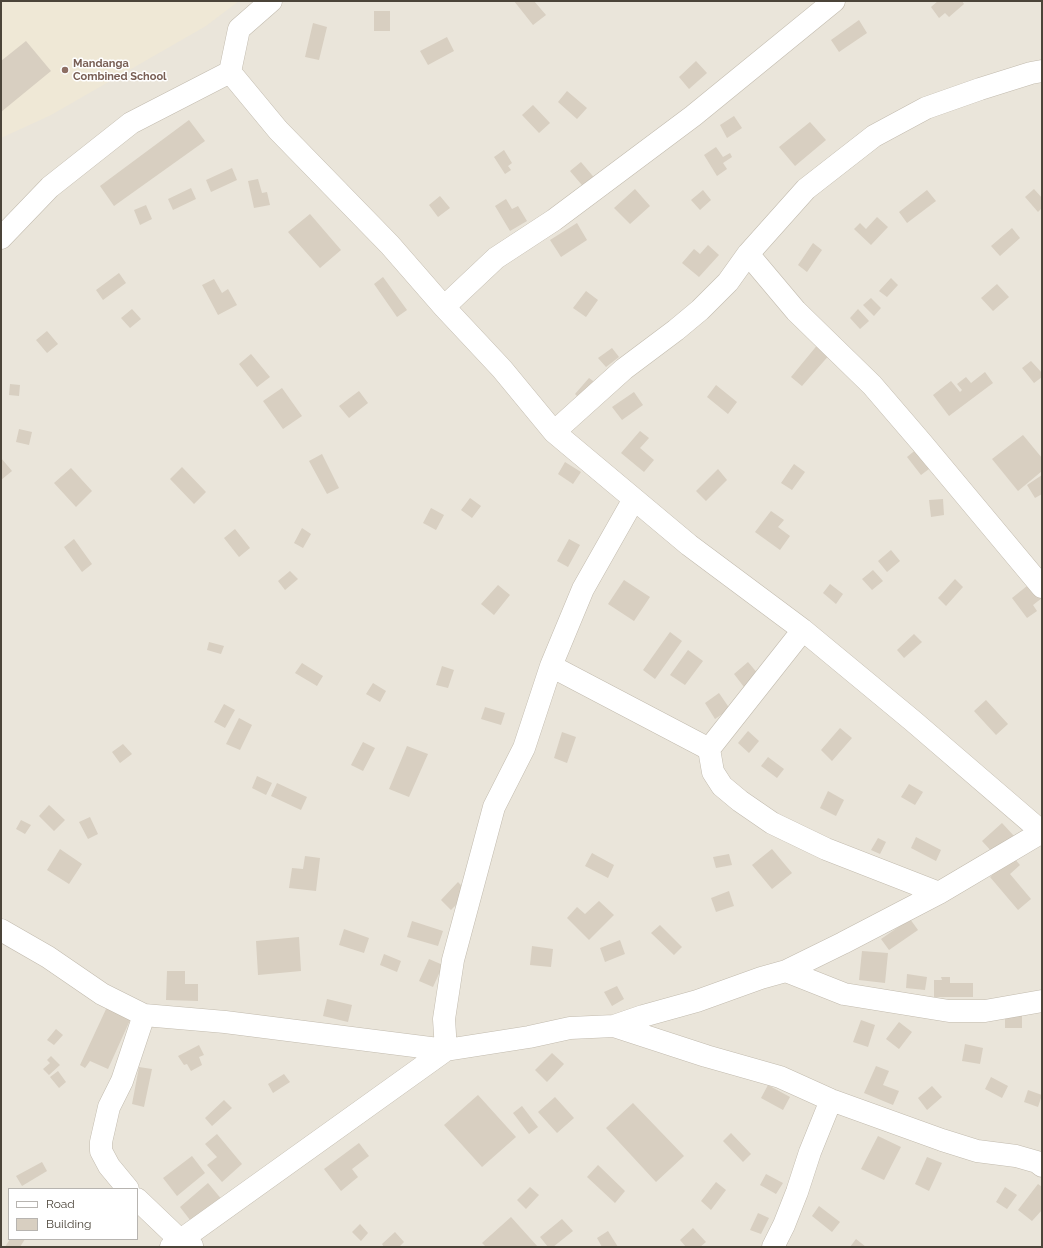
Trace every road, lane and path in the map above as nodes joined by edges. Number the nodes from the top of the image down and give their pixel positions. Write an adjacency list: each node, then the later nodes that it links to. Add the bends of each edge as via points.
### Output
1 (271, 1): 4 (street, via 239,29)
2 (834, 1): 7 (street, via 693,116 554,220 496,258)
3 (1042, 71): 6 (street, via 926,108 874,136 806,189)
4 (230, 72): 5 (street, via 131,123 50,186); 7 (street, via 278,130 390,245)
5 (1, 238)
6 (748, 254): 8 (street, via 728,282 700,310 624,369); 10 (street, via 796,311 872,385)
7 (444, 307): 8 (street, via 502,369)
8 (554, 432): 9 (street)
9 (634, 499): 11 (street, via 689,545); 12 (street, via 583,589)
10 (1042, 586)
11 (803, 630): 13 (street); 14 (street)
12 (551, 666): 13 (street); 21 (street, via 524,748 494,807 453,960 444,1019)
13 (709, 749): 15 (street, via 712,772 722,786 772,823 826,849)
14 (1042, 832): 15 (street)
15 (939, 893): 17 (street)
16 (1, 930): 19 (street, via 48,957 102,994)
17 (786, 971): 18 (street, via 844,994 950,1011 985,1011); 20 (street)
18 (1042, 1001)
19 (144, 1015): 21 (street, via 225,1022); 24 (street, via 122,1081 109,1107 101,1142 101,1151 109,1166)
20 (614, 1026): 21 (street, via 570,1028); 22 (street, via 706,1056 780,1076)
21 (446, 1050): 26 (street)
22 (831, 1100): 23 (street, via 942,1140 976,1150 1016,1156); 27 (street, via 784,1225)
23 (1042, 1166)
24 (127, 1188)
25 (138, 1200): 26 (street)
26 (182, 1245)
27 (772, 1247)

